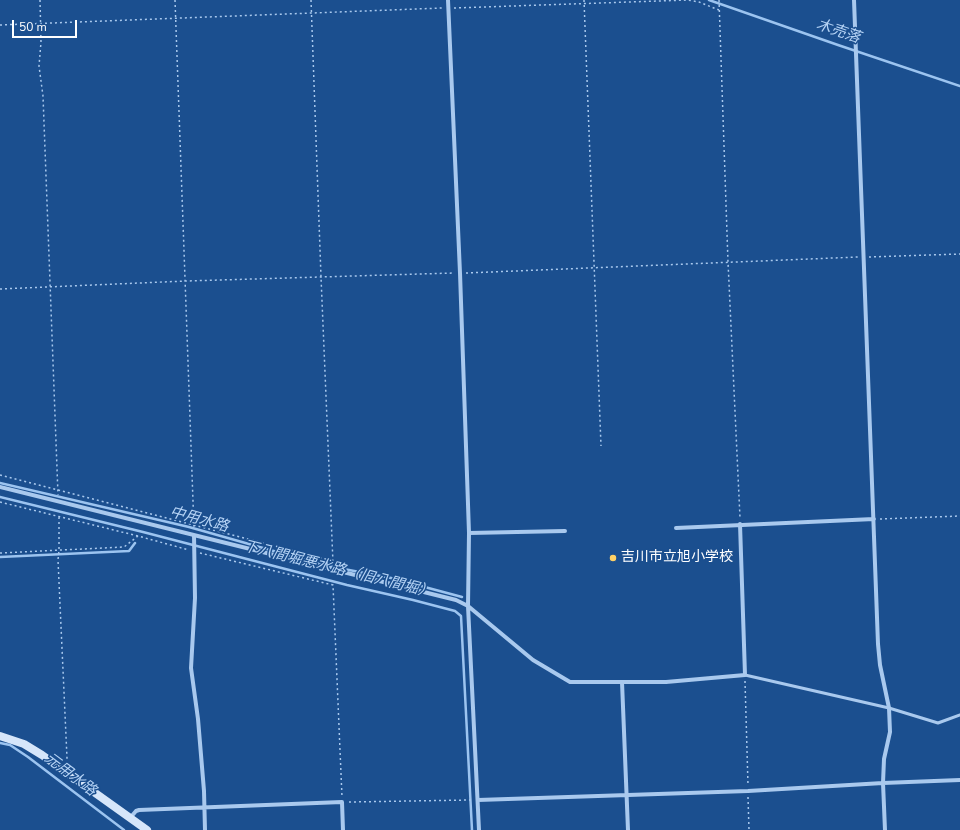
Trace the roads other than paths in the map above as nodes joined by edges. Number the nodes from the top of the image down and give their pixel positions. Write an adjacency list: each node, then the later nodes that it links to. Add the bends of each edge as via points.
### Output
1 (448, 0): 8 (street)
2 (854, 0): 4 (street)
3 (0, 486): 9 (street)
4 (874, 519): 5 (street); 13 (street, via 878,644)
5 (740, 524): 6 (street); 11 (street)
6 (676, 528)
7 (565, 531): 8 (street)
8 (468, 533): 10 (street)
9 (194, 535): 10 (street, via 456,600); 20 (street, via 195,598 191,668 198,719)
10 (468, 606): 12 (street, via 533,660 570,682); 19 (street)
11 (744, 675): 12 (street, via 666,682); 13 (lane)
12 (622, 682): 18 (street)
13 (889, 708): 14 (lane, via 938,723); 17 (street, via 890,732 884,759)
14 (960, 715)
15 (0, 736): 21 (main road, via 24,744 61,767)
16 (960, 780): 17 (street)
17 (883, 783): 18 (street); 27 (street)
18 (627, 795): 19 (street); 26 (street)
19 (478, 800): 25 (street)
20 (204, 807): 21 (street, via 139,810); 23 (street); 24 (street, via 342,802)
21 (130, 818): 22 (main road)
22 (147, 830)
23 (205, 830)
24 (343, 830)
25 (479, 830)
26 (628, 830)
27 (885, 830)

